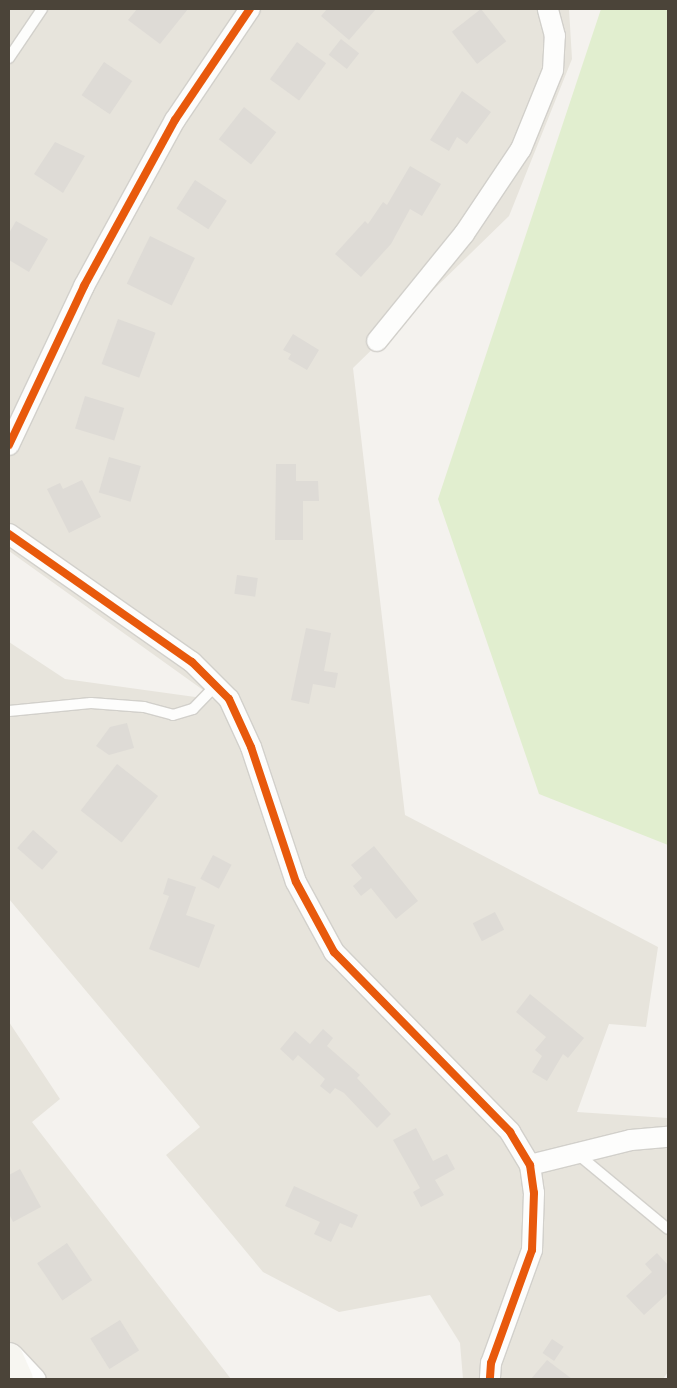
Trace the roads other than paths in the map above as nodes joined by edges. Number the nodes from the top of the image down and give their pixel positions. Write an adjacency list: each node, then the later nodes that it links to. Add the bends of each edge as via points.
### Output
1 (42, 9): 4 (lane)
2 (250, 9): 6 (street, via 170,128 84,286)
3 (548, 9): 5 (street, via 554,36 553,70 521,149 464,234)
4 (9, 58)
5 (377, 341)
6 (9, 445)
7 (9, 534): 8 (street, via 192,662)
8 (215, 686): 9 (lane, via 193,709 173,715 144,707 91,703); 12 (street, via 229,699 251,747 296,882 334,952 510,1132)
9 (9, 711)
10 (668, 1136): 11 (street, via 631,1140)
11 (580, 1156): 12 (street); 13 (lane)
12 (530, 1164): 14 (street, via 534,1193 532,1250 491,1362)
13 (668, 1229)
14 (490, 1379)

